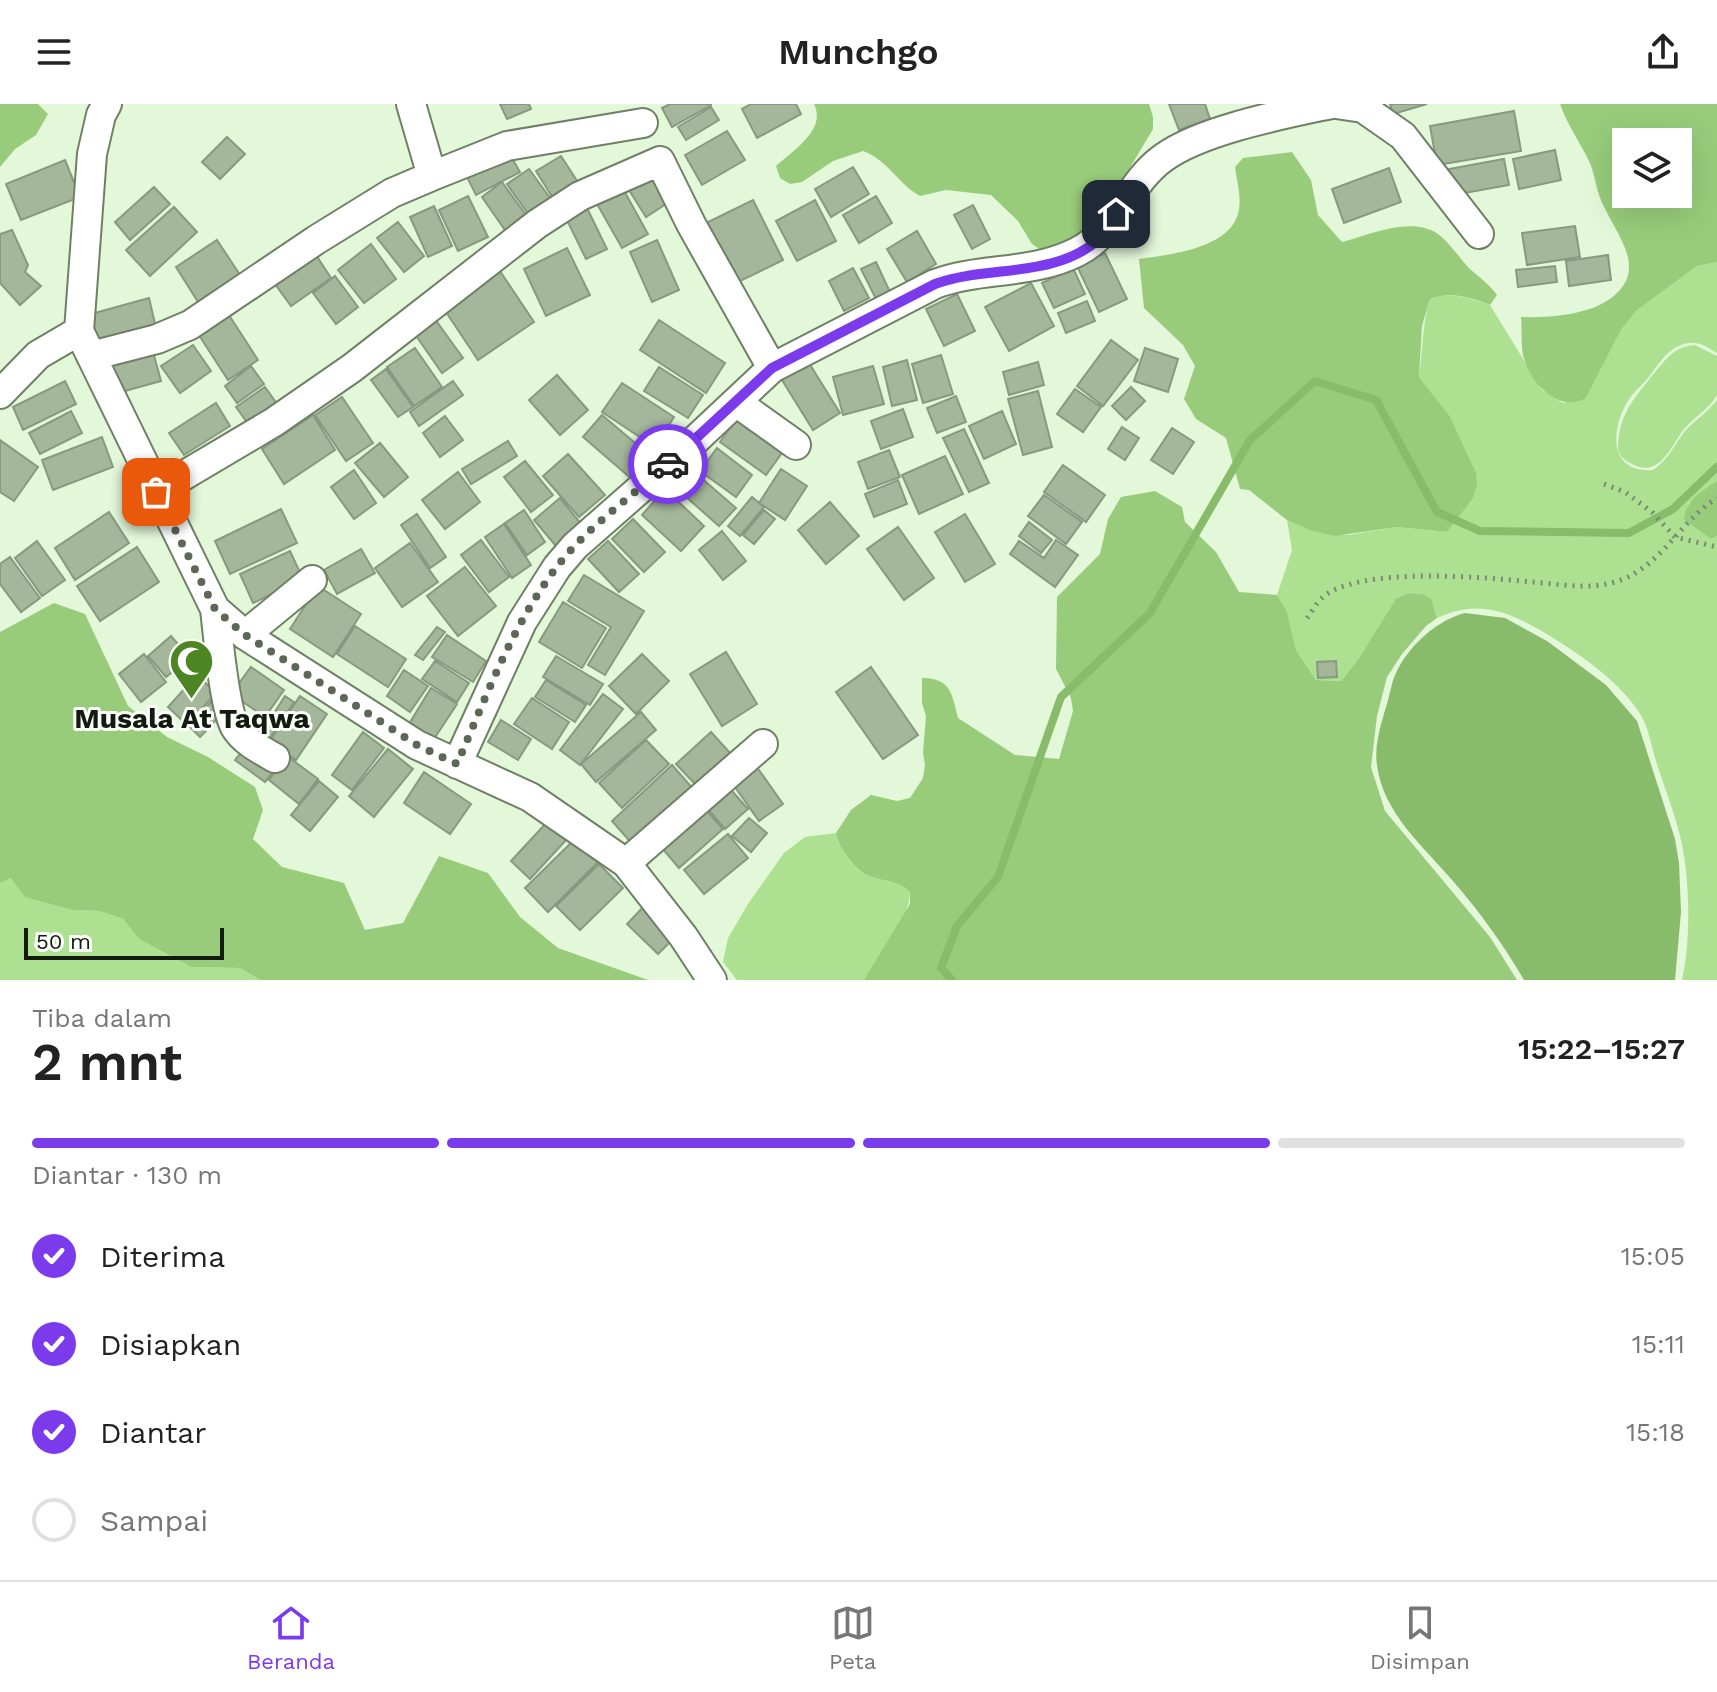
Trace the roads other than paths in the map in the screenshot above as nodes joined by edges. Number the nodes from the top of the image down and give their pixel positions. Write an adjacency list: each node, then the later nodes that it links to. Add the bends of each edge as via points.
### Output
1 (411, 104): 6 (street)
2 (1333, 104): 7 (street, via 1363,108 1403,136); 9 (street, via 1273,116 1198,140 1163,158 1132,189 1099,239 1077,252 1041,266 935,284)
3 (99, 108): 8 (street, via 89,180)
4 (642, 110): 5 (street); 6 (street, via 507,146)
5 (660, 161): 9 (street); 13 (street, via 580,196 537,224 352,368)
6 (432, 176): 8 (street, via 392,193 190,325 157,339)
7 (1479, 234)
8 (85, 343): 10 (street, via 38,355); 13 (street)
9 (772, 368): 11 (street)
10 (0, 394)
11 (736, 402): 12 (street); 19 (street, via 557,567 522,622)
12 (796, 445)
13 (156, 492): 15 (street)
14 (312, 580): 16 (street)
15 (215, 609): 16 (street); 18 (street, via 234,726)
16 (245, 635): 19 (street, via 417,745)
17 (763, 744): 20 (street)
18 (275, 758)
19 (457, 764): 20 (street, via 530,797)
20 (626, 863): 21 (street)
21 (712, 980)

